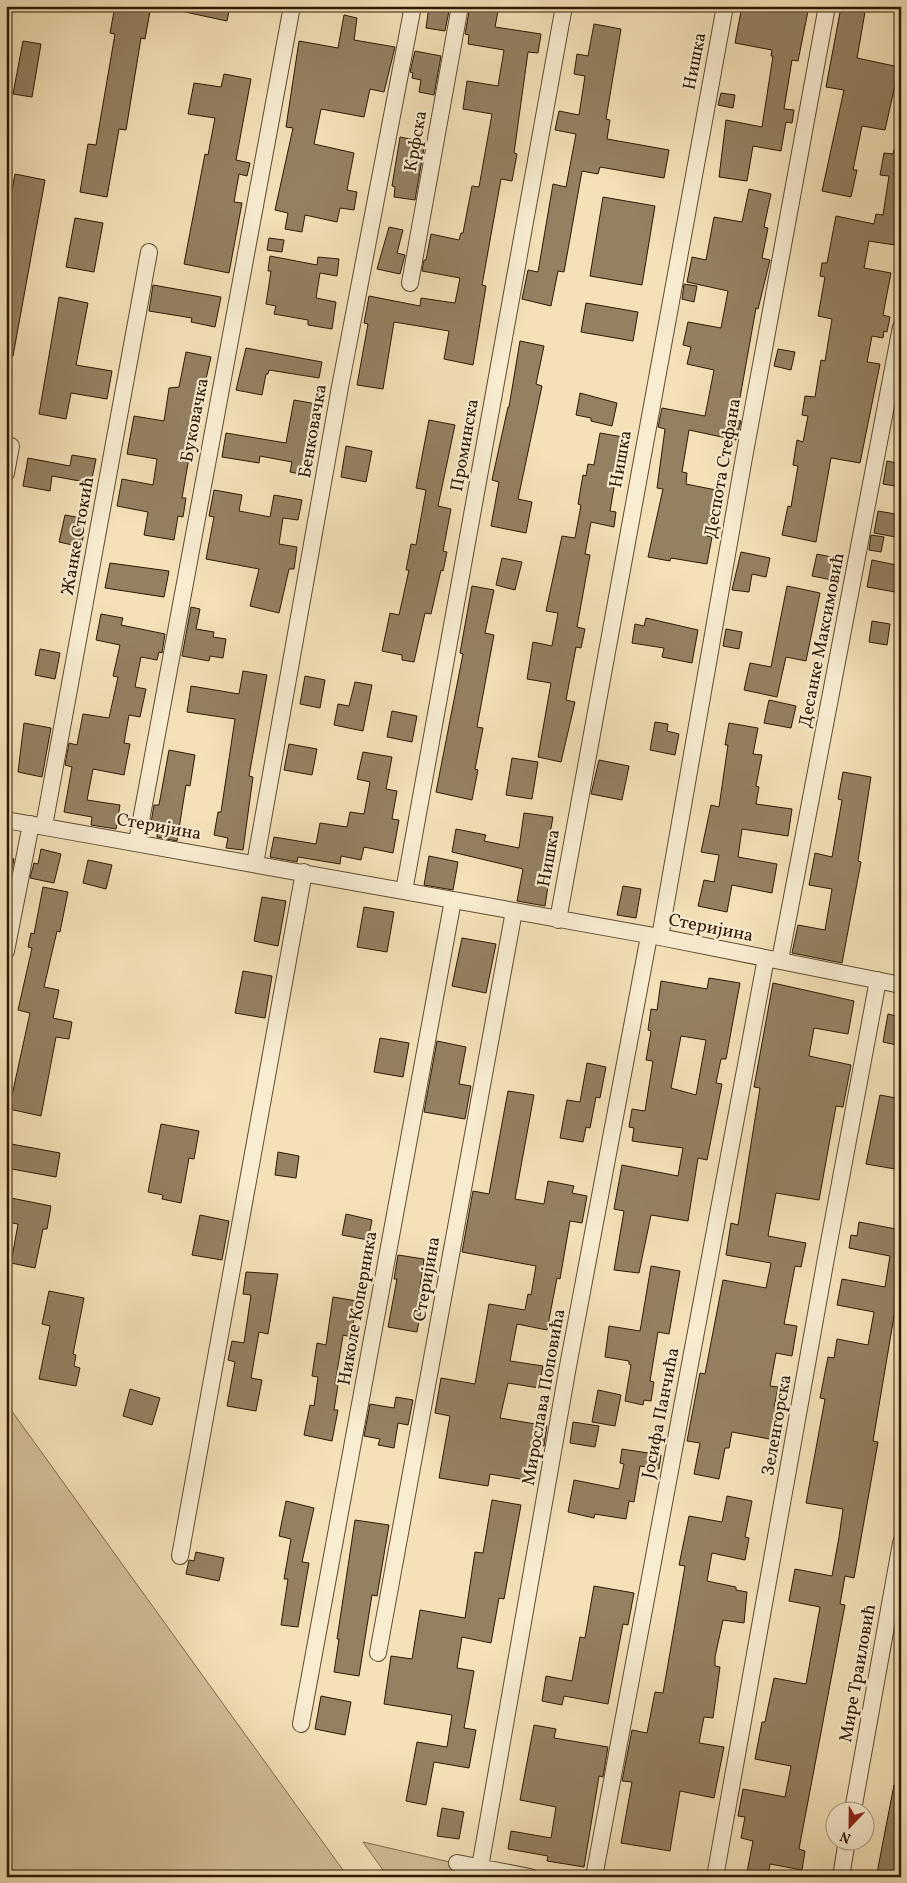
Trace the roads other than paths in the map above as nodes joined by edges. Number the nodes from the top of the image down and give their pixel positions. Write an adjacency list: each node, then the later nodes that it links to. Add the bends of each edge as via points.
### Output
1 (292, 6): 14 (street, Буковачка)
2 (413, 6): 15 (street, Бенковачка, via 340,387)
3 (460, 6): 8 (street, Крфска)
4 (564, 6): 17 (street, Проминска)
5 (725, 6): 20 (street, Нишка)
6 (827, 6): 21 (street, Деспота Стефана)
7 (149, 252): 13 (street, Жанке Стокић)
8 (410, 283)
9 (901, 327): 23 (street, Десанке Максимовић)
10 (11, 446): 11 (street)
11 (6, 474)
12 (6, 820): 13 (street, Стеријина)
13 (38, 825): 14 (street, Стеријина); 22 (street, Жанке Стокић)
14 (136, 842): 15 (street, Стеријина)
15 (256, 864): 16 (street, Стеријина)
16 (304, 872): 17 (street, Стеријина); 27 (street)
17 (404, 891): 18 (street, Стеријина)
18 (453, 900): 19 (street, Стеријина); 29 (street, Николе Коперника)
19 (514, 911): 20 (street, Стеријина); 28 (street, Стеријина)
20 (558, 920): 21 (street, Стеријина)
21 (654, 936): 23 (street, Стеријина); 33 (street, Мирослава Поповића, via 568,1366)
22 (6, 951)
23 (773, 959): 24 (street, Стеријина); 35 (street, Јосифа Панчића)
24 (878, 980): 25 (street, Стеријина); 36 (street, Зеленгорска)
25 (901, 985)
26 (901, 1543): 30 (street, Мире Траиловић)
27 (180, 1556)
28 (378, 1653)
29 (301, 1724)
30 (855, 1800)
31 (845, 1850): 37 (street)
32 (457, 1862): 33 (street)
33 (480, 1867): 34 (street)
34 (530, 1877)
35 (594, 1877)
36 (715, 1877)
37 (841, 1877)

